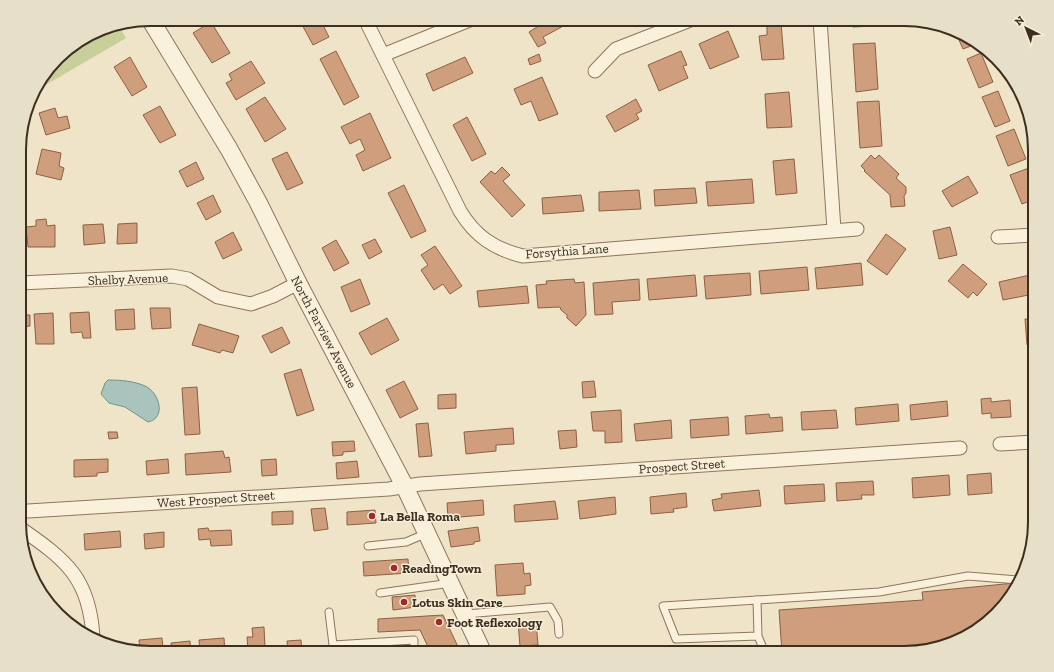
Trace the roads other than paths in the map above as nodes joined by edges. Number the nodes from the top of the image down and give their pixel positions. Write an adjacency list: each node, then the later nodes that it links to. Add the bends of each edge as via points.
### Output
1 (154, 26): 13 (street, North Farview Avenue, via 229,149)
2 (368, 26): 6 (street, Forsythia Lane)
3 (455, 26): 6 (street)
4 (675, 26): 7 (street, via 616,49)
5 (820, 26): 9 (street)
6 (383, 55): 9 (street, Forsythia Lane, via 460,211 478,235 508,252 523,256)
7 (595, 71)
8 (857, 228): 9 (street, Forsythia Lane)
9 (834, 230)
10 (1028, 235): 11 (street)
11 (998, 237)
12 (26, 283): 13 (street, Shelby Avenue, via 172,276 188,280 218,297 251,304)
13 (298, 283): 17 (street, North Farview Avenue)
14 (1028, 442): 15 (street)
15 (1000, 444)
16 (960, 448): 17 (street, Prospect Street)
17 (405, 487): 18 (street, West Prospect Street); 20 (street, North Farview Avenue)
18 (28, 511)
19 (27, 533): 28 (street, via 68,565 85,590)
20 (427, 533): 21 (lane, via 406,542); 23 (street, North Farview Avenue)
21 (368, 546)
22 (1013, 580): 25 (lane, via 968,576 879,592)
23 (451, 583): 24 (lane); 27 (street, North Farview Avenue)
24 (380, 593)
25 (757, 600): 30 (lane); 30 (lane, via 663,606 676,639)
26 (329, 612): 32 (lane)
27 (466, 614): 29 (lane, via 550,607 558,621); 34 (street, North Farview Avenue)
28 (93, 632)
29 (559, 634)
30 (758, 636): 35 (lane)
31 (333, 646): 33 (lane, via 414,640)
32 (333, 646)
33 (414, 646)
34 (480, 646)
35 (762, 646)

